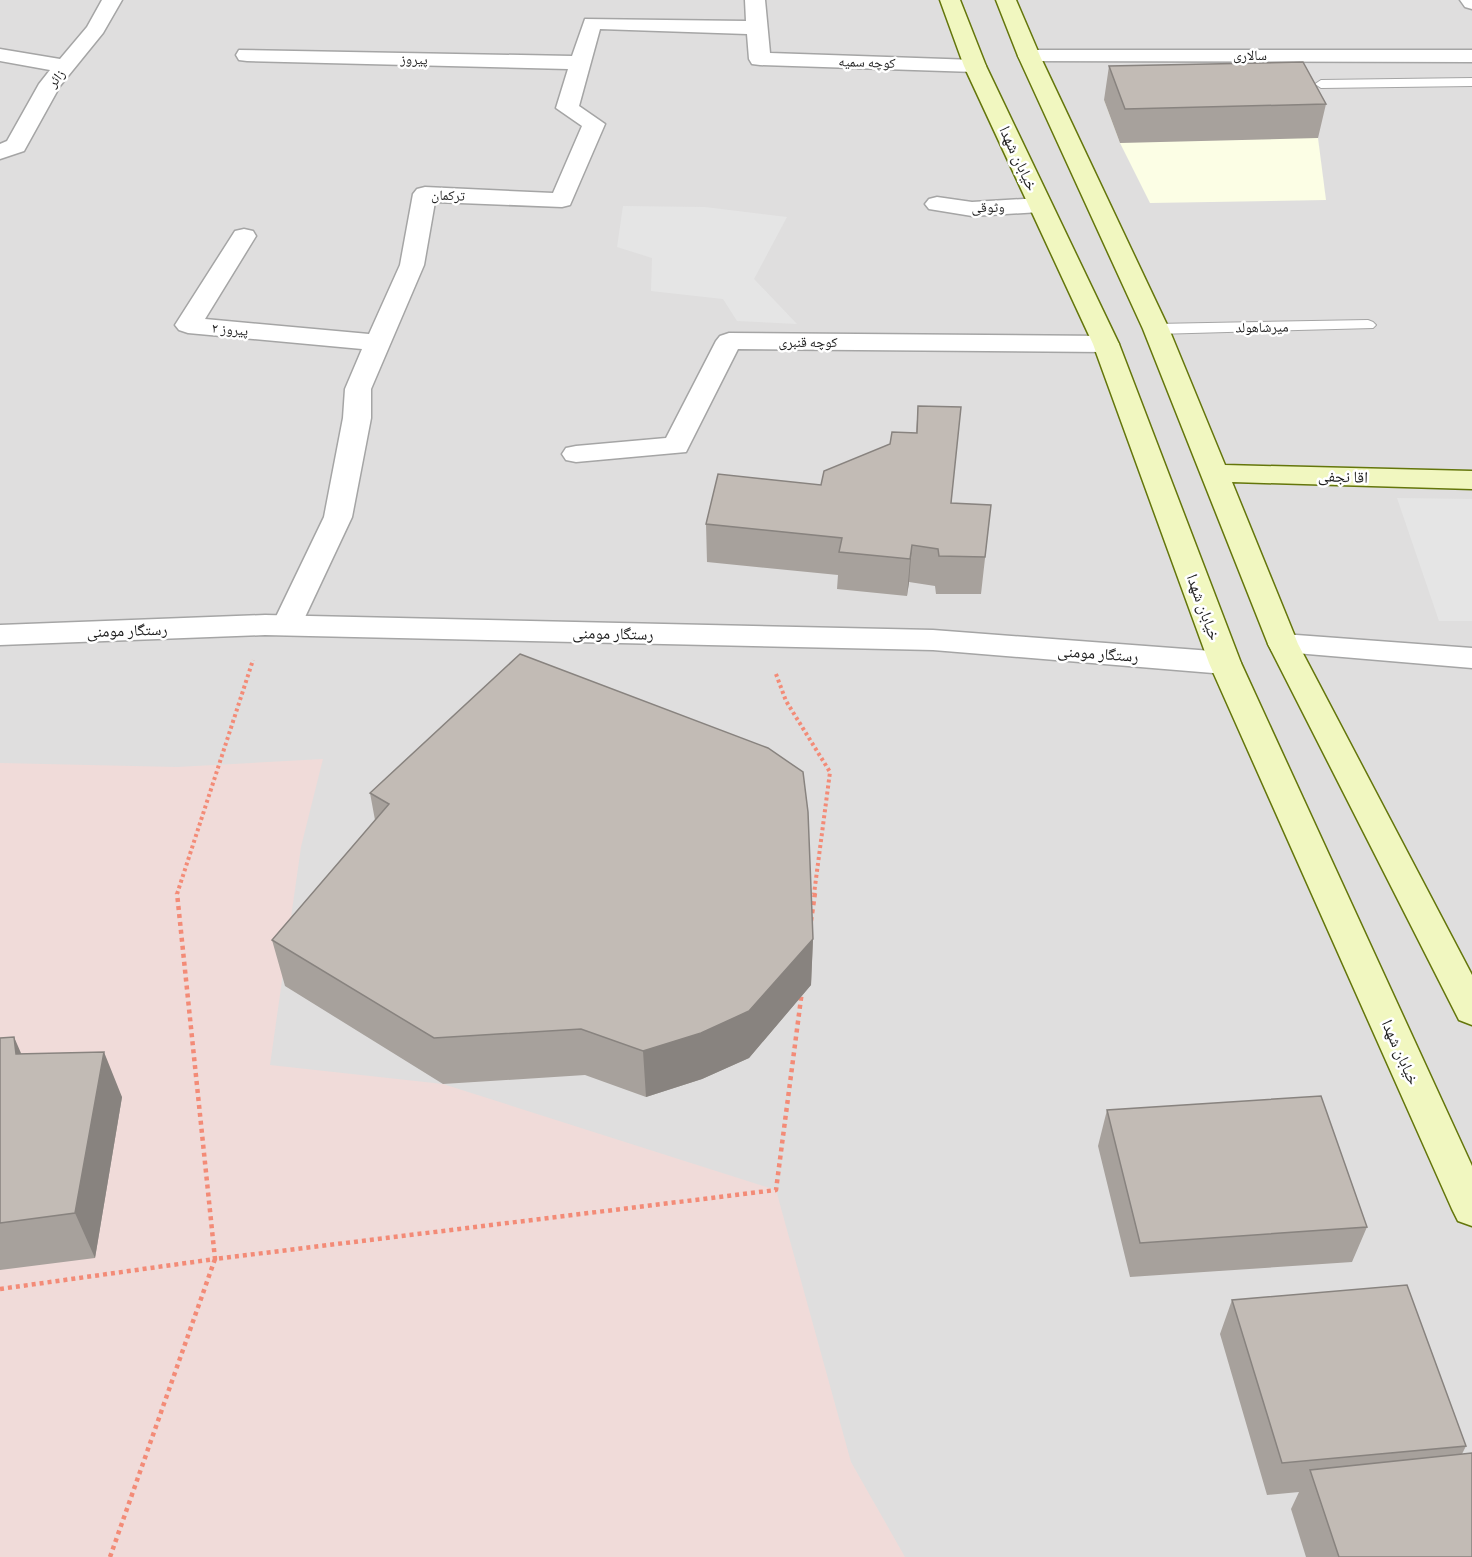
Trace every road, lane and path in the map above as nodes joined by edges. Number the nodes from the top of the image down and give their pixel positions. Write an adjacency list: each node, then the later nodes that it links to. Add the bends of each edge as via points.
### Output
1 (112, 0): 13 (street, زائر, via 96,29)
2 (601, 0): 6 (street, ترکمان)
3 (755, 0): 7 (street)
4 (950, 0): 14 (main road, خیابان شهدا)
5 (1006, 0): 10 (main road)
6 (592, 24): 7 (street); 12 (street, ترکمان)
7 (756, 28): 14 (street, کوچه سمیه, via 760,59)
8 (0, 55): 13 (street)
9 (247, 55): 12 (street, پیروز)
10 (1029, 56): 11 (street, سالاری); 22 (main road)
11 (1472, 56)
12 (580, 63): 23 (street, ترکمان, via 567,108 594,124 562,200 425,194 411,265)
13 (65, 66): 17 (street, زائر, via 50,84 16,146)
14 (975, 66): 19 (main road, خیابان شهدا)
15 (1472, 82): 16 (lane)
16 (1321, 84)
17 (0, 152)
18 (937, 204): 19 (street, وثوقی, via 972,209)
19 (1041, 205): 24 (main road, خیابان شهدا)
20 (244, 236): 23 (street, پیروز ۲, via 189,325)
21 (1368, 325): 22 (lane, میرشاهولد)
22 (1156, 329): 26 (main road)
23 (377, 343): 28 (street, ترکمان, via 358,389 357,418 338,517)
24 (1106, 344): 25 (street, کوچه قنبری, via 729,341 676,446); 33 (main road, خیابان شهدا)
25 (576, 454)
26 (1214, 473): 27 (main road, اقا نجفی); 31 (main road)
27 (1472, 480)
28 (276, 625): 29 (street, رستگار مومنی); 30 (street, رستگار مومنی); 38 (path, via 176,896)
29 (0, 635)
30 (761, 636): 33 (street, رستگار مومنی, via 933,640); 34 (path, via 786,701 830,772)
31 (1283, 644): 32 (street); 36 (main road)
32 (1472, 658)
33 (1225, 663): 37 (main road, خیابان شهدا)
34 (811, 926)
35 (803, 986): 38 (path, via 776,1190)
36 (1472, 1010)
37 (1472, 1209)
38 (215, 1259): 39 (path); 40 (path)
39 (0, 1289)
40 (110, 1557)

